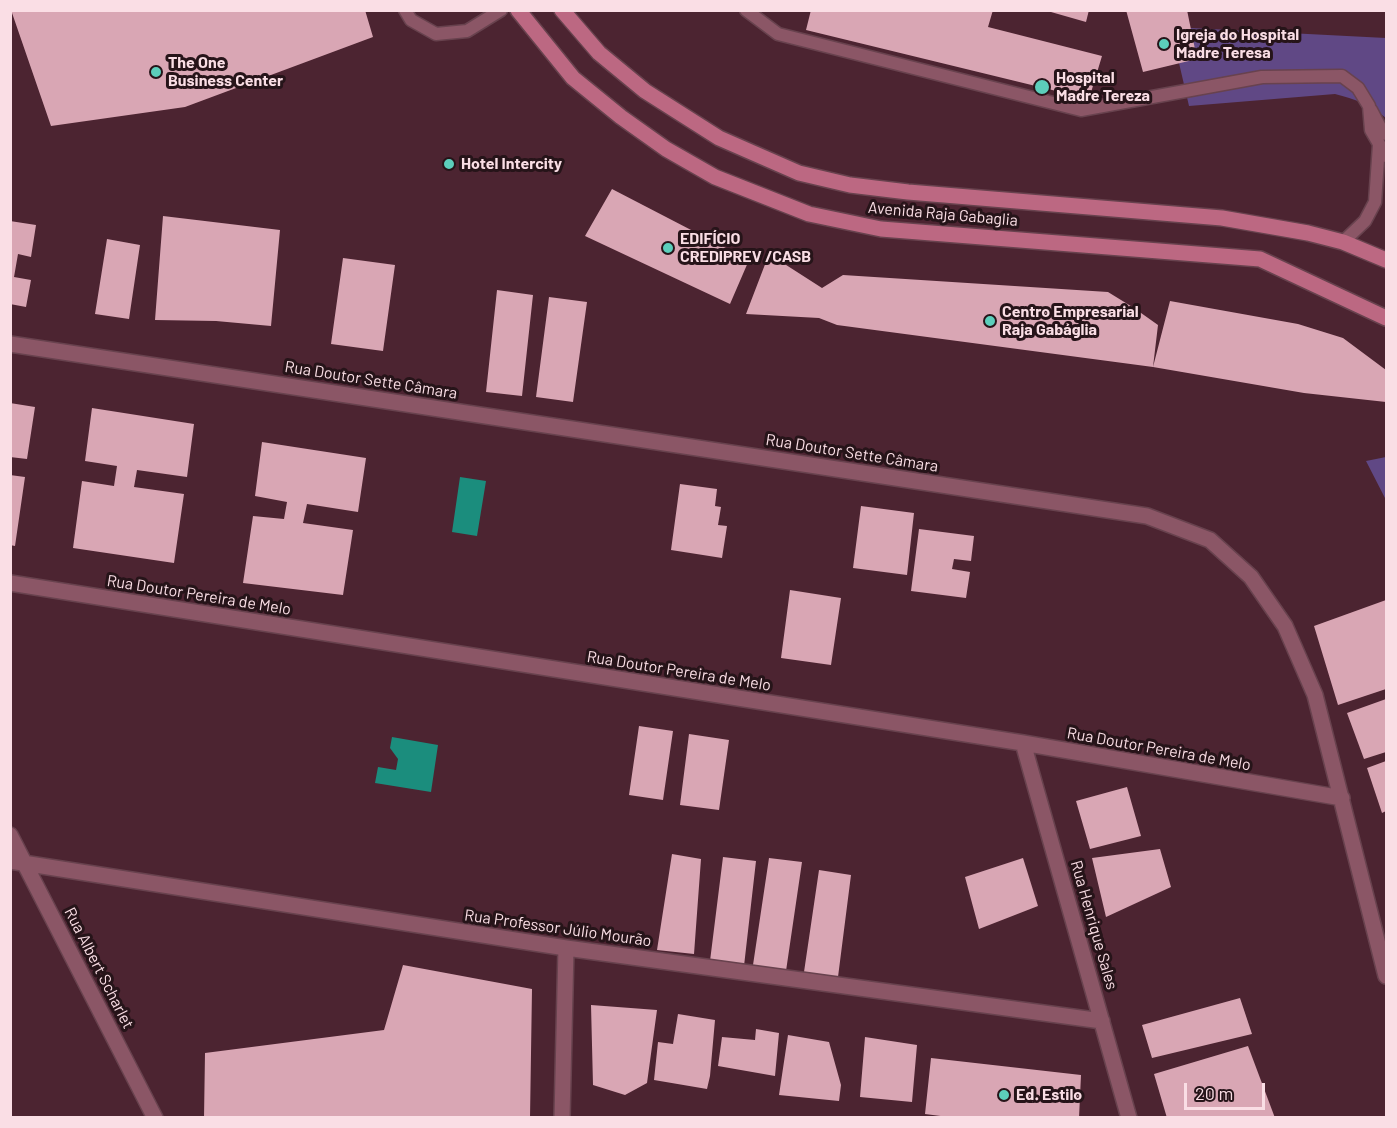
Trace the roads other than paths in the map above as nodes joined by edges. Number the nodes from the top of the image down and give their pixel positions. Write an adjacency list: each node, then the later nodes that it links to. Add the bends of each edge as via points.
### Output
1 (405, 10): 2 (lane, via 411,20 436,34 467,31)
2 (501, 10)
3 (518, 10): 12 (main road, Avenida Raja Gabaglia, via 573,78 666,149 715,177 809,214 881,229 1260,260)
4 (562, 10): 10 (main road, Avenida Raja Gabaglia, via 599,54 645,91 719,138 800,173 850,185 908,192 1222,218)
5 (746, 10): 6 (lane, via 778,34 1082,110 1262,77 1342,76 1358,88)
6 (1369, 106): 7 (lane); 8 (lane, via 1371,130)
7 (1386, 134)
8 (1379, 145): 9 (lane); 10 (lane, via 1375,202 1365,221)
9 (1386, 156)
10 (1344, 242): 11 (main road, Avenida Raja Gabaglia)
11 (1386, 260)
12 (1364, 307): 13 (main road); 14 (main road, Avenida Raja Gabaglia)
13 (1386, 311)
14 (1386, 318)
15 (10, 344): 18 (street, Rua Doutor Sette Câmara, via 1147,516 1210,540 1251,577 1285,626 1315,695)
16 (10, 583): 17 (street, Rua Doutor Pereira de Melo)
17 (1023, 743): 18 (street, Rua Doutor Pereira de Melo); 23 (street, Rua Henrique Sales)
18 (1342, 798): 22 (street, Rua Doutor Sette Câmara)
19 (10, 835): 20 (street, Rua Albert Scharlet)
20 (17, 861): 21 (street, Rua Professor Júlio Mourão); 24 (street, Rua Albert Scharlet)
21 (566, 948): 23 (street, Rua Professor Júlio Mourão); 25 (street)
22 (1386, 976)
23 (1102, 1021): 26 (street, Rua Henrique Sales)
24 (155, 1118)
25 (562, 1118)
26 (1129, 1118)

